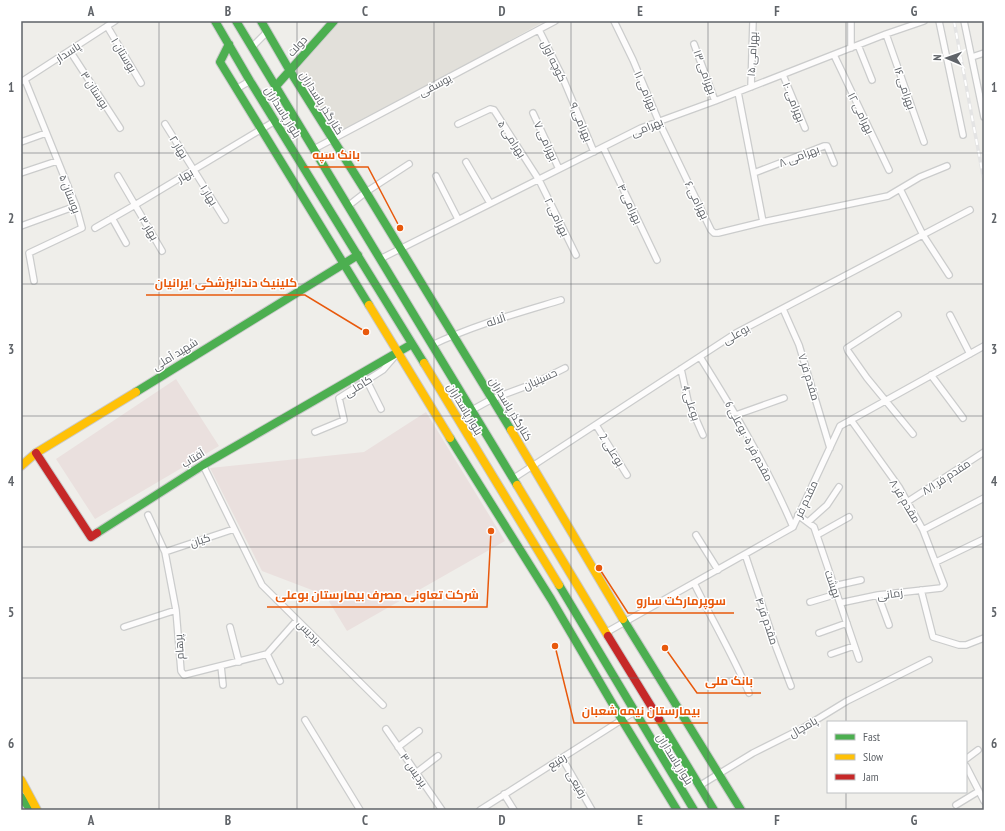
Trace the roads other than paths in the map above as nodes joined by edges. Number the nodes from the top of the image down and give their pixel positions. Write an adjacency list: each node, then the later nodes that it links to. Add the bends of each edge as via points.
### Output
1 (115, 21): 13 (street, پاسدار)
2 (215, 21): 17 (main road, بلوار پاسداران)
3 (236, 21): 20 (main road, بلوار پاسداران)
4 (261, 21): 15 (main road, کنارگذر پاسداران)
5 (334, 21): 26 (main road, دولت)
6 (555, 21): 14 (street, یوسفی)
7 (614, 21): 41 (street, بهرامی ۱۱)
8 (754, 21): 33 (street, بهرامی ۱۵)
9 (851, 21): 21 (street)
10 (924, 21): 16 (street, بهرامی)
11 (939, 21): 48 (street)
12 (964, 21): 25 (street)
13 (107, 26): 22 (street, پاسدار); 31 (street, بوستان ۱)
14 (539, 30): 35 (street, کوچه اول); 49 (street, یوسفی)
15 (267, 32): 20 (street); 26 (main road, کنارگذر پاسداران)
16 (886, 34): 19 (street, بهرامی); 51 (street, بهرامی ۱۶)
17 (229, 44): 30 (main road, بلوار پاسداران); 34 (main road, via 220,62)
18 (694, 44): 37 (street, بهرامی ۱۳)
19 (858, 45): 21 (street, بهرامی); 28 (street)
20 (252, 47): 32 (main road, بلوار پاسداران)
21 (851, 48): 24 (street, بهرامی)
22 (70, 51): 29 (street, پاسدار); 44 (street, بوستان ۳)
23 (984, 53): 25 (street)
24 (834, 56): 27 (street, بهرامی); 62 (street, بهرامی ۱۲)
25 (972, 57): 39 (street)
26 (290, 71): 32 (main road, دولت); 49 (main road, کنارگذر پاسداران)
27 (783, 75): 33 (street, بهرامی); 45 (street, بهرامی ۱۰)
28 (872, 80)
29 (23, 81): 47 (street, بوستان ۵)
30 (250, 81): 34 (street); 40 (main road, بلوار پاسداران)
31 (141, 83)
32 (276, 86): 53 (main road, بلوار پاسداران)
33 (751, 87): 36 (street, بهرامی)
34 (236, 89): 46 (main road)
35 (568, 92): 54 (street, بهرامی ۹)
36 (738, 92): 37 (street, بهرامی); 64 (street)
37 (716, 101): 41 (street, بهرامی)
38 (533, 113): 60 (street, بهرامی ۷)
39 (984, 117)
40 (276, 121): 46 (street, بهار); 85 (main road, بلوار پاسداران)
41 (659, 122): 52 (street, بهرامی); 78 (street, بهرامی ۶, via 714,233)
42 (165, 124): 61 (street, بهار ۲)
43 (458, 124): 67 (street, بهرامی ۵, via 492,110)
44 (120, 128)
45 (805, 128)
46 (261, 130): 61 (street, بهار); 89 (main road)
47 (46, 133): 50 (street); 55 (street, بوستان ۵)
48 (963, 135)
49 (332, 139): 53 (street, یوسفی); 69 (main road, کنارگذر پاسداران)
50 (21, 142)
51 (924, 142)
52 (603, 147): 54 (street, بهرامی); 88 (street, بهرامی ۴)
53 (314, 149): 73 (main road, بلوار پاسداران)
54 (594, 152): 60 (street, بهرامی)
55 (57, 161): 63 (street); 72 (street, بوستان ۵)
56 (466, 162): 70 (street)
57 (834, 163): 64 (street, بهرامی ۸, via 827,146 824,146)
58 (409, 164): 69 (street)
59 (948, 166): 68 (street, via 920,177)
60 (559, 169): 67 (street, بهرامی)
61 (193, 170): 71 (street, بهار); 77 (street, بهار ۱)
62 (888, 170)
63 (21, 173)
64 (754, 173): 78 (street)
65 (118, 176): 71 (street, بهار ۳)
66 (436, 176): 76 (street)
67 (539, 180): 70 (street, بهرامی); 86 (street, بهرامی ۲)
68 (900, 189): 78 (street, via 888,196); 81 (street)
69 (366, 192): 73 (street); 83 (main road, کنارگذر پاسداران)
70 (490, 203): 76 (street, بهرامی)
71 (136, 205): 75 (street, بهار); 84 (street, بهار ۳)
72 (76, 206): 79 (street); 91 (street, بوستان ۵, via 82,228 29,253)
73 (348, 206): 87 (main road, بلوار پاسداران)
74 (970, 210): 81 (street, بوعلی)
75 (112, 218): 80 (street, بهار); 82 (street)
76 (458, 219): 83 (street, بهرامی)
77 (225, 220)
78 (763, 222)
79 (21, 226)
80 (95, 228)
81 (923, 235): 90 (street); 93 (street, بوعلی)
82 (126, 243)
83 (400, 249): 87 (street, بهرامی); 96 (main road, کنارگذر پاسداران)
84 (162, 251)
85 (358, 255): 89 (main road, شهید آملی); 97 (main road, بلوار پاسداران)
86 (576, 255)
87 (380, 259): 98 (main road, بلوار پاسداران)
88 (657, 260)
89 (344, 264): 100 (main road); 121 (main road, شهید آملی)
90 (949, 275)
91 (34, 281)
92 (561, 300): 96 (street, آلاله)
93 (783, 309): 102 (street, بوعلی, via 736,333); 119 (street, مقدم فر ۷, via 799,345)
94 (950, 314): 101 (street)
95 (898, 315): 109 (street, via 847,348)
96 (454, 335): 98 (street, آلاله); 108 (main road, کنارگذر پاسداران)
97 (412, 344): 100 (main road, آفتاب); 175 (main road, بلوار پاسداران)
98 (432, 345): 111 (main road, بلوار پاسداران)
99 (984, 346): 101 (street, مقدم فر)
100 (398, 352): 106 (street, کاملی, via 383,370); 122 (main road, آفتاب); 177 (main road, via 551,599)
101 (970, 354): 105 (street, مقدم فر)
102 (700, 357): 104 (street, بوعلی); 112 (street, مقدم فر ۵- بوعلی 6)
103 (565, 368): 108 (street, حسینیان, via 535,383)
104 (681, 369): 115 (street, بوعلی); 118 (street, بوعلی 4, via 688,400)
105 (931, 375): 109 (street, مقدم فر); 113 (street)
106 (367, 381): 110 (street); 116 (street, کاملی, via 339,398 344,420)
107 (784, 398): 112 (street)
108 (492, 399): 111 (street, حسینیان); 124 (main road, کنارگذر پاسداران)
109 (885, 401): 114 (street, مقدم فر); 117 (street)
110 (381, 409)
111 (472, 410): 126 (main road, بلوار پاسداران)
112 (736, 415): 134 (street, مقدم فر ۵- بوعلی 6)
113 (963, 418)
114 (851, 420): 119 (street, مقدم فر, via 840,426); 129 (street, مقدم فر ۸)
115 (596, 424): 124 (street, بوعلی); 125 (street, بوعلی 2)
116 (315, 432)
117 (913, 434)
118 (703, 435)
119 (830, 448): 131 (street, مقدم فر)
120 (984, 452): 129 (street, مقدم فر ۸/۱)
121 (36, 453): 122 (main road, آفتاب, via 90,537); 123 (main road, شهید آملی)
122 (204, 465): 135 (street, پردیس)
123 (21, 466)
124 (533, 466): 126 (street, بوعلی); 155 (main road, کنارگذر پاسداران)
125 (627, 474)
126 (514, 478): 160 (main road, بلوار پاسداران)
127 (839, 487): 133 (street, via 827,505)
128 (984, 498): 136 (street)
129 (907, 502): 136 (street, مقدم فر ۸)
130 (148, 515): 140 (street, پرهام)
131 (798, 515): 133 (street, بهشت); 134 (street, مقدم فر)
132 (848, 517): 138 (street)
133 (808, 522): 138 (street, بهشت, via 814,527)
134 (793, 527): 141 (street, مقدم فر)
135 (234, 529): 140 (street, کیان); 154 (street, پردیس, via 262,586)
136 (923, 530): 142 (street, مقدم فر ۸)
137 (696, 535): 143 (street)
138 (817, 535): 146 (street, بهشت)
139 (984, 539): 142 (street)
140 (164, 552): 153 (street, پرهام)
141 (745, 554): 143 (street, مقدم فر); 172 (street, مقدم فر ۴)
142 (936, 562): 147 (street, مقدم فر ۸, via 944,585)
143 (718, 570): 145 (street, مقدم فر)
144 (861, 580): 146 (street)
145 (694, 583): 155 (street, مقدم فر); 173 (street)
146 (834, 586): 149 (street, بهشت)
147 (941, 588): 148 (street, زمانی)
148 (921, 590): 150 (street, زمانی); 162 (street, via 933,637 963,645)
149 (837, 594): 151 (street); 152 (street, بهشت)
150 (878, 595): 152 (street, زمانی); 157 (street)
151 (810, 602)
152 (840, 604): 156 (street, بهشت)
153 (176, 610): 159 (street); 169 (street, پرهام, via 181,671 184,675)
154 (297, 620): 164 (street); 174 (street, پردیس)
155 (625, 622): 160 (street, مقدم فر); 187 (main road, کنارگذر پاسداران)
156 (847, 623): 161 (street); 163 (street, بهشت)
157 (889, 625)
158 (230, 626): 168 (street)
159 (124, 627)
160 (607, 632): 189 (main road, بلوار پاسداران)
161 (819, 633)
162 (984, 638)
163 (854, 646): 165 (street); 166 (street, بهشت)
164 (267, 654): 168 (street, پرهام); 170 (street)
165 (831, 654)
166 (859, 659)
167 (929, 660): 187 (street, پامچال, via 847,701)
168 (239, 662): 169 (street, پرهام)
169 (221, 666): 171 (street)
170 (280, 681)
171 (224, 685)
172 (791, 686)
173 (749, 693)
174 (383, 705)
175 (634, 712): 177 (street, رفیع); 203 (main road, بلوار پاسداران)
176 (305, 720): 197 (street)
177 (622, 720): 183 (street, رفیع); 202 (main road)
178 (386, 729): 180 (street, پردیس ۳)
179 (419, 731): 180 (street)
180 (398, 747): 186 (street, پردیس ۳)
181 (978, 750): 184 (street)
182 (438, 756): 186 (street)
183 (562, 758): 191 (street, رفیع); 201 (street, رفیعی)
184 (967, 758)
185 (967, 768): 190 (street)
186 (416, 773): 198 (street, پردیس ۳)
187 (719, 774): 189 (street, پامچال); 205 (main road, کنارگذر پاسداران)
188 (21, 780): 196 (main road)
189 (700, 786): 204 (main road, بلوار پاسداران)
190 (979, 791): 193 (street); 194 (street)
191 (504, 794): 199 (street, رفیع); 200 (street)
192 (21, 798): 195 (main road)
193 (983, 799)
194 (956, 805)
195 (31, 810)
196 (36, 810)
197 (360, 810)
198 (442, 810)
199 (480, 810)
200 (514, 810)
201 (592, 810)
202 (677, 810)
203 (694, 810)
204 (714, 810)
205 (741, 810)

